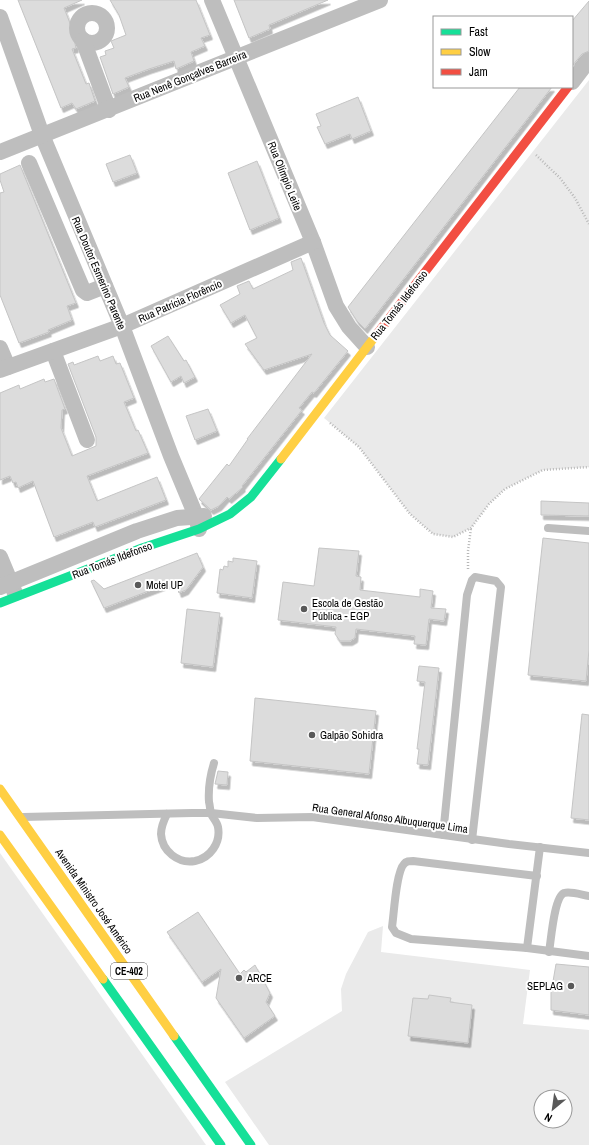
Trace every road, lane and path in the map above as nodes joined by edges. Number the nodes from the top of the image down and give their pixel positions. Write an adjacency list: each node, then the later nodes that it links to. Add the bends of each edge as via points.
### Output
1 (212, 0): 5 (street, Rua Olímpio Leite)
2 (380, 0): 5 (street, Rua Nenê Gonçalves Barreira)
3 (0, 17): 10 (street, Rua Doutor Esmerino Parente)
4 (83, 40): 9 (street)
5 (236, 57): 9 (street, Rua Nenê Gonçalves Barreira); 15 (street, Rua Olímpio Leite)
6 (589, 60): 7 (street)
7 (573, 81)
8 (567, 88): 11 (main road, Rua Tomás Ildefonso)
9 (109, 110): 10 (street, Rua Nenê Gonçalves Barreira)
10 (42, 135): 12 (street, Rua Nenê Gonçalves Barreira); 16 (street, Rua Doutor Esmerino Parente)
11 (524, 143): 14 (path, via 560,178 575,198); 18 (main road, Rua Tomás Ildefonso)
12 (0, 152)
13 (29, 163): 16 (street, via 82,290 87,292)
14 (589, 224)
15 (312, 242): 17 (street, Rua Patrícia Florêncio); 18 (street, Rua Olímpio Leite, via 336,306 349,328)
16 (105, 286): 17 (street, Rua Doutor Esmerino Parente)
17 (122, 326): 20 (street, Rua Patrícia Florêncio); 26 (street, Rua Doutor Esmerino Parente)
18 (367, 347): 22 (main road, Rua Tomás Ildefonso)
19 (0, 348): 21 (street)
20 (53, 351): 21 (street, Rua Patrícia Florêncio); 23 (street)
21 (4, 369)
22 (321, 407): 25 (main road, Rua Tomás Ildefonso, via 251,497); 27 (path, via 324,418 359,447 410,514 433,534 453,537)
23 (87, 440)
24 (589, 467): 27 (path, via 543,470 505,489 489,504)
25 (224, 516): 26 (street, Rua Tomás Ildefonso)
26 (198, 523): 29 (street, Rua Tomás Ildefonso, via 177,518); 31 (main road, Rua Tomás Ildefonso)
27 (471, 528): 34 (path, via 468,571)
28 (548, 528): 30 (lane)
29 (137, 531): 31 (street); 33 (street, Rua Tomás Ildefonso)
30 (589, 532)
31 (142, 548): 33 (main road, Rua Tomás Ildefonso)
32 (0, 557): 35 (street)
33 (75, 565): 35 (street, Rua Tomás Ildefonso)
34 (472, 580): 44 (lane, via 466,596); 45 (lane, via 475,577 496,581 501,587)
35 (9, 589): 36 (main road, Rua Tomás Ildefonso)
36 (0, 603)
37 (214, 763): 40 (lane, via 209,782)
38 (0, 789): 39 (main road, Avenida Ministro José Américo / CE-402)
39 (3, 802): 42 (main road, Avenida Ministro José Américo / CE-402)
40 (211, 813): 41 (lane, Rua General Afonso Albuquerque Lima); 41 (lane, via 218,826 216,844 204,858 194,861 175,858 168,852 161,834); 44 (lane, Rua General Afonso Albuquerque Lima, via 257,818 312,817)
41 (167, 814): 42 (lane, Rua General Afonso Albuquerque Lima)
42 (20, 817): 53 (main road, Avenida Ministro José Américo / CE-402)
43 (0, 835): 54 (main road, CE-402)
44 (442, 836): 45 (lane, Rua General Afonso Albuquerque Lima)
45 (472, 840): 46 (lane, Rua General Afonso Albuquerque Lima)
46 (540, 847): 47 (lane, Rua General Afonso Albuquerque Lima); 48 (lane)
47 (589, 853)
48 (537, 876): 50 (lane); 50 (lane, via 413,861 403,864 398,882 392,927 404,938)
49 (589, 896): 51 (lane, via 563,893 559,897)
50 (527, 948): 51 (lane)
51 (549, 952): 52 (lane)
52 (589, 956)
53 (200, 1071): 54 (main road); 56 (main road, Avenida Ministro José Américo / CE-402)
54 (185, 1082): 55 (main road, CE-402)
55 (221, 1145)
56 (251, 1145)

